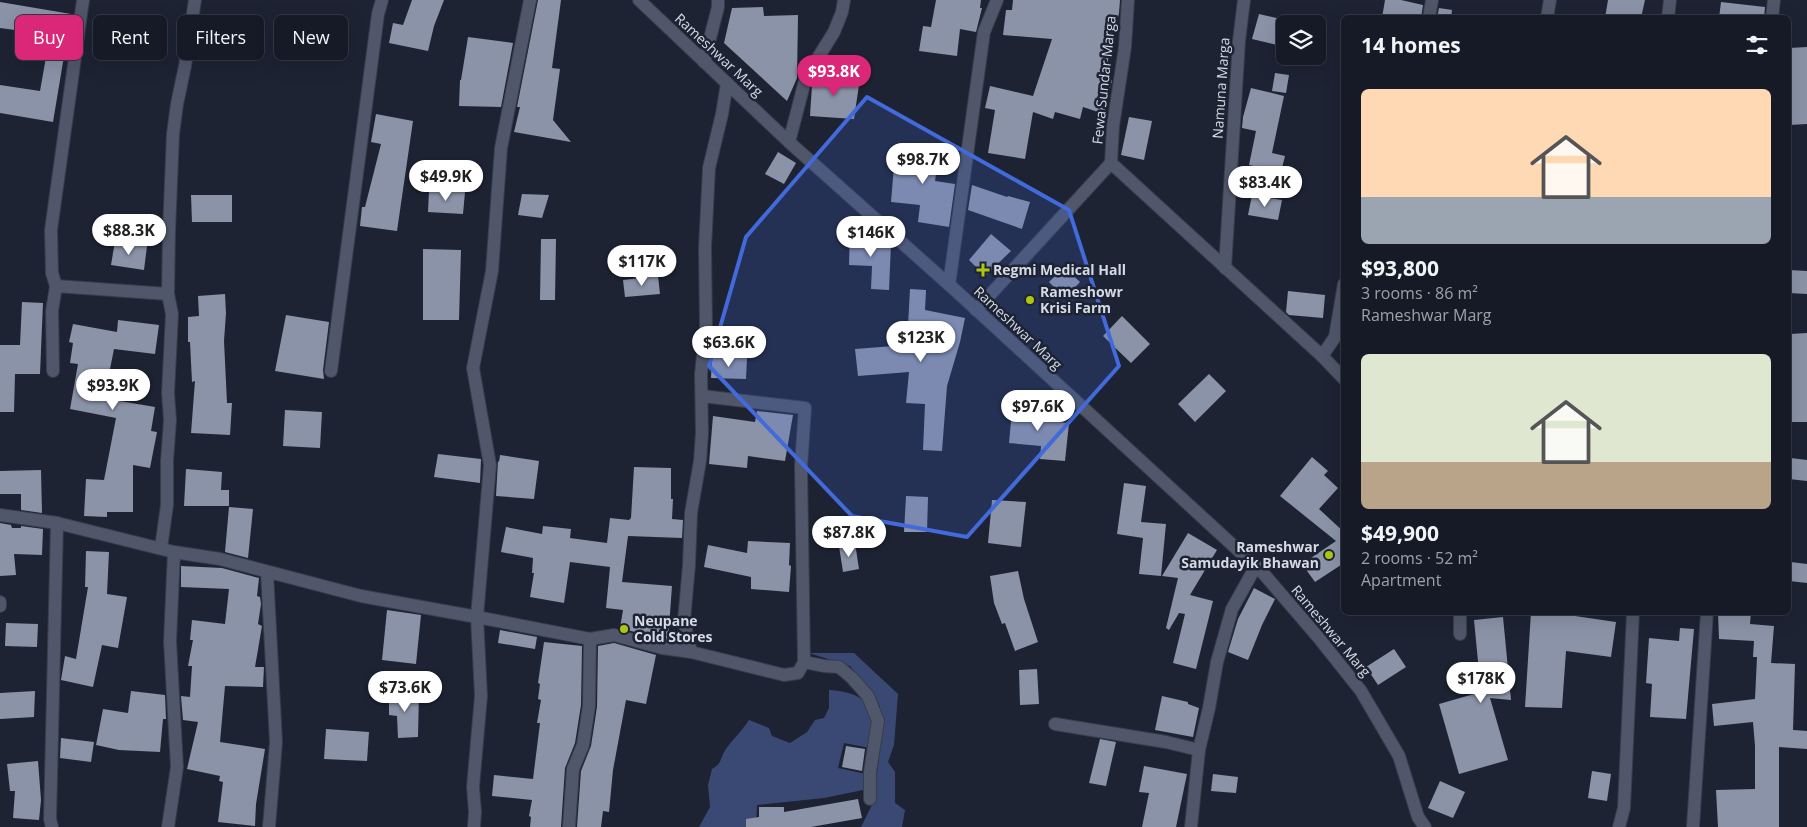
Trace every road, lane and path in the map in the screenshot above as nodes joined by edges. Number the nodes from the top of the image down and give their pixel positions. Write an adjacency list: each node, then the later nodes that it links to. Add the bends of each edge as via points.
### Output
1 (83, 0): 25 (street, via 50,230 52,273)
2 (195, 0): 26 (street, via 173,134)
3 (382, 0): 31 (street, via 376,24)
4 (530, 0): 43 (street, via 501,148 492,271 473,368 490,465)
5 (639, 0): 19 (street, Rameshwar Marg)
6 (718, 0): 19 (street)
7 (844, 0): 21 (street, via 834,32 806,77)
8 (997, 0): 24 (street, via 984,32)
9 (1128, 0): 22 (street, Fewa Sundar Marga)
10 (1244, 0): 23 (street, Namuna Marga, via 1238,41)
11 (1432, 0): 15 (street)
12 (1550, 0): 16 (street)
13 (1670, 0): 17 (street)
14 (1774, 0): 18 (street)
15 (1430, 15)
16 (1548, 15)
17 (1668, 15)
18 (1772, 15)
19 (704, 62): 20 (street, Rameshwar Marg)
20 (727, 83): 21 (street, Rameshwar Marg); 33 (street, via 709,168 707,318 700,374)
21 (789, 142): 24 (street, Rameshwar Marg)
22 (1111, 164): 23 (street); 28 (street)
23 (1225, 268): 29 (street)
24 (948, 285): 28 (street, Rameshwar Marg)
25 (56, 286): 26 (street); 30 (street, via 52,311)
26 (168, 294): 36 (street, via 172,314 168,393 170,420 167,505)
27 (1341, 301): 29 (street, via 1335,336)
28 (976, 310): 38 (street, Rameshwar Marg)
29 (1322, 356): 32 (street)
30 (53, 371)
31 (331, 371)
32 (1341, 376)
33 (702, 396): 46 (street, via 700,461 691,513 684,621); 47 (street, via 805,408 801,466)
34 (0, 515): 35 (street)
35 (57, 523): 36 (street); 51 (street)
36 (161, 548): 37 (street)
37 (174, 552): 39 (street, via 220,559); 52 (street, via 170,641 177,767)
38 (1256, 566): 49 (street, via 1232,609); 57 (street, Rameshwar Marg, via 1361,691 1399,756 1418,817)
39 (267, 572): 43 (street, via 361,596); 53 (street, via 276,742)
40 (1460, 615): 44 (street)
41 (1633, 615): 58 (street, via 1624,808)
42 (1706, 615): 59 (street)
43 (477, 617): 45 (street); 54 (street, via 480,696 473,787)
44 (1460, 634)
45 (590, 639): 46 (street, via 614,634 662,648); 55 (street, via 589,706 583,745 573,769)
46 (690, 652): 47 (street, via 784,675 798,672)
47 (804, 662): 50 (street, via 839,668 868,696 878,721 870,772)
48 (1056, 724): 49 (street)
49 (1199, 750): 56 (street)
50 (870, 799)
51 (52, 827)
52 (168, 827)
53 (269, 827)
54 (474, 827)
55 (569, 827)
56 (1191, 827)
57 (1426, 827)
58 (1619, 827)
59 (1693, 827)

